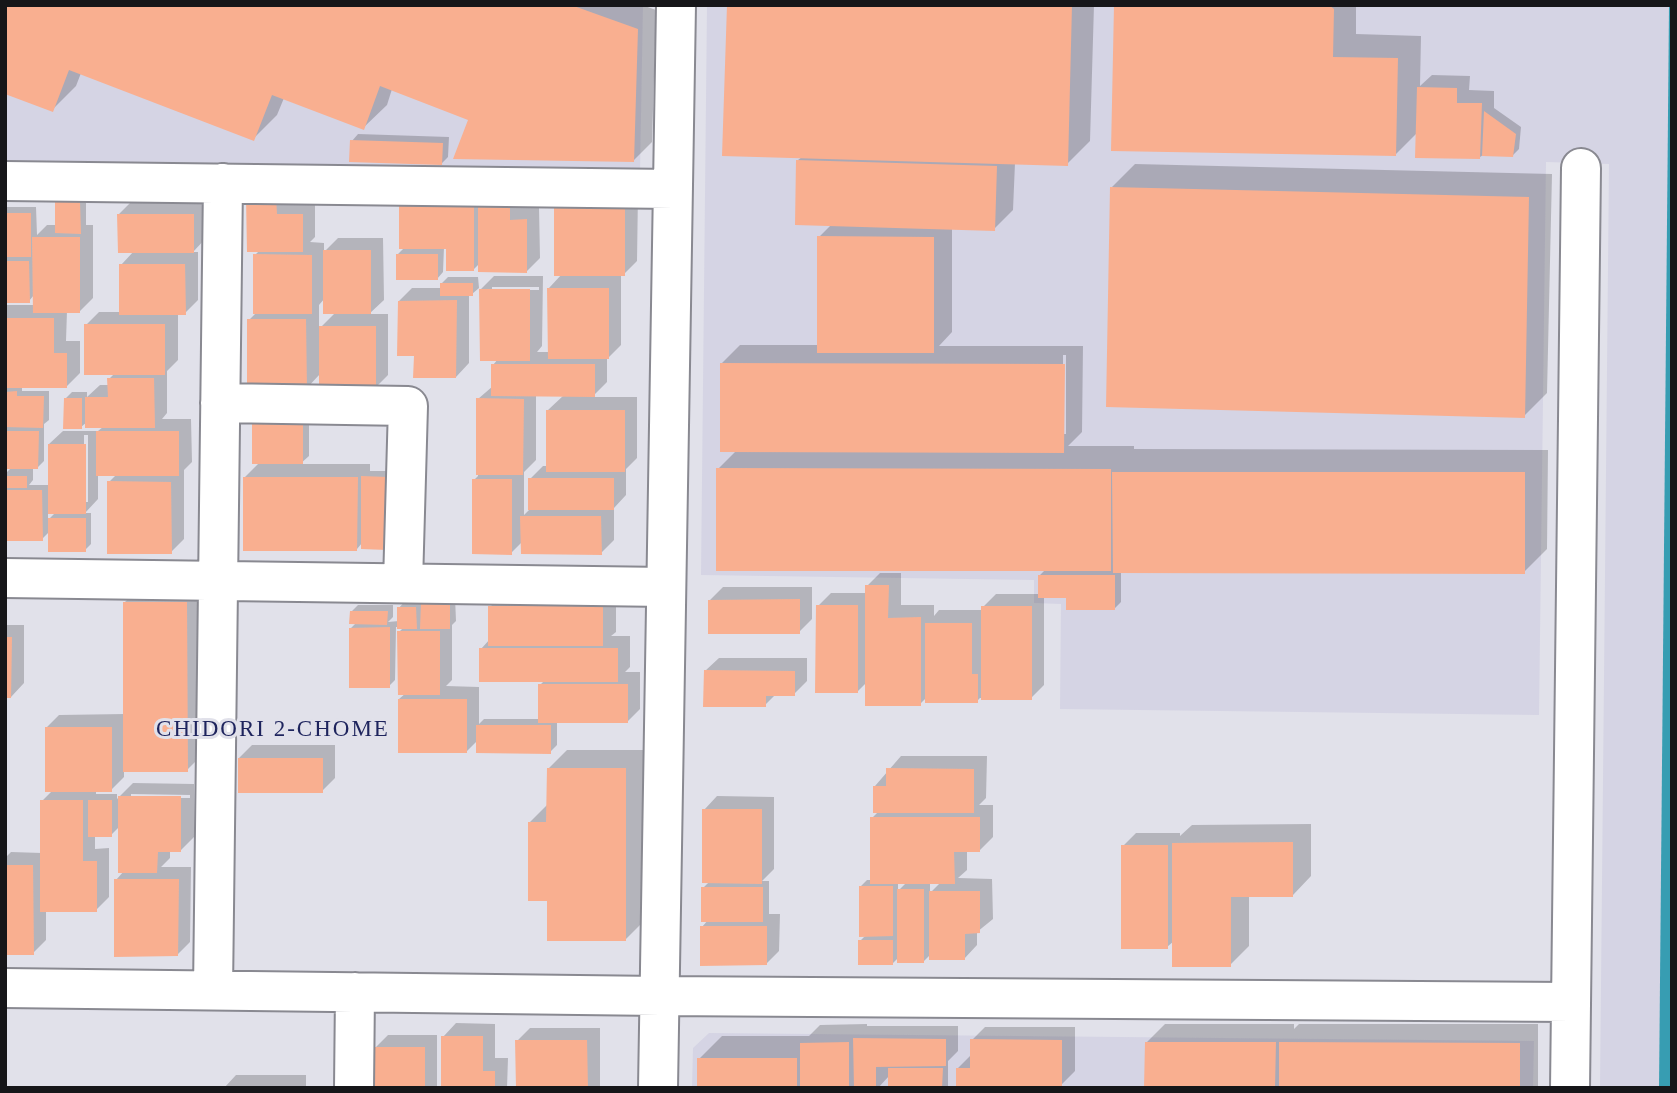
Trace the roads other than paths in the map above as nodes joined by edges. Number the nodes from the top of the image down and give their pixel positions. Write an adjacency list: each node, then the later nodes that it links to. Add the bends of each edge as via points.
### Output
1 (676, 5): 5 (street)
2 (1581, 168): 15 (street)
3 (5, 181): 4 (street)
4 (223, 183): 5 (street); 6 (street)
5 (673, 189): 10 (street)
6 (220, 403): 8 (street); 9 (street, via 408,406)
7 (5, 578): 8 (street)
8 (218, 581): 9 (street); 12 (street)
9 (403, 583): 10 (street)
10 (666, 587): 14 (street)
11 (5, 988): 12 (street)
12 (213, 990): 13 (street)
13 (355, 992): 14 (street); 16 (street)
14 (660, 996): 15 (street); 17 (street)
15 (1570, 1002): 18 (street)
16 (354, 1088)
17 (658, 1088)
18 (1570, 1088)

